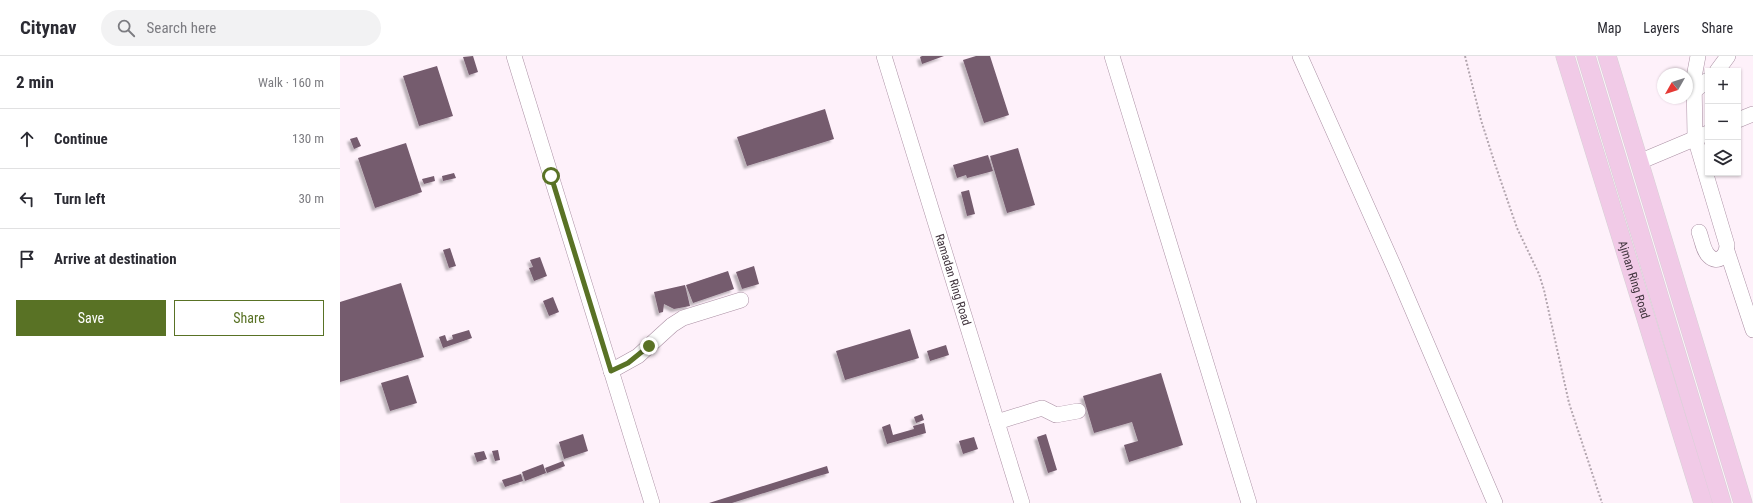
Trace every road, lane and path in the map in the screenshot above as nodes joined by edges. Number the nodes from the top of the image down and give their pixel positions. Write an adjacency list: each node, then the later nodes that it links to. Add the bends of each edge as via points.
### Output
1 (514, 56): 22 (street)
2 (884, 56): 24 (street, Ramadan Ring Road)
3 (1112, 56): 27 (street)
4 (1300, 56): 28 (street)
5 (1465, 56): 29 (path, via 1495,164 1517,228 1544,290 1574,423)
6 (1565, 56): 30 (main road, Ajman Ring Road)
7 (1586, 56): 31 (main road, Ajman Ring Road)
8 (1607, 56): 17 (main road)
9 (1698, 56): 13 (street, via 1694,71)
10 (1728, 56): 11 (street)
11 (1719, 68)
12 (1705, 82): 13 (street)
13 (1694, 91): 16 (street)
14 (1753, 114): 15 (street)
15 (1741, 119)
16 (1701, 136): 17 (street); 19 (street)
17 (1639, 162): 32 (main road)
18 (1699, 232): 19 (street, via 1708,255 1713,259 1719,259)
19 (1727, 251): 21 (street)
20 (740, 300): 22 (street, via 683,318 638,356)
21 (1753, 330)
22 (611, 371): 25 (street)
23 (1078, 411): 24 (street, via 1056,415 1042,408)
24 (997, 422): 26 (street, Ramadan Ring Road)
25 (652, 503)
26 (1022, 503)
27 (1249, 503)
28 (1495, 503)
29 (1602, 503)
30 (1703, 503)
31 (1722, 503)
32 (1743, 503)

